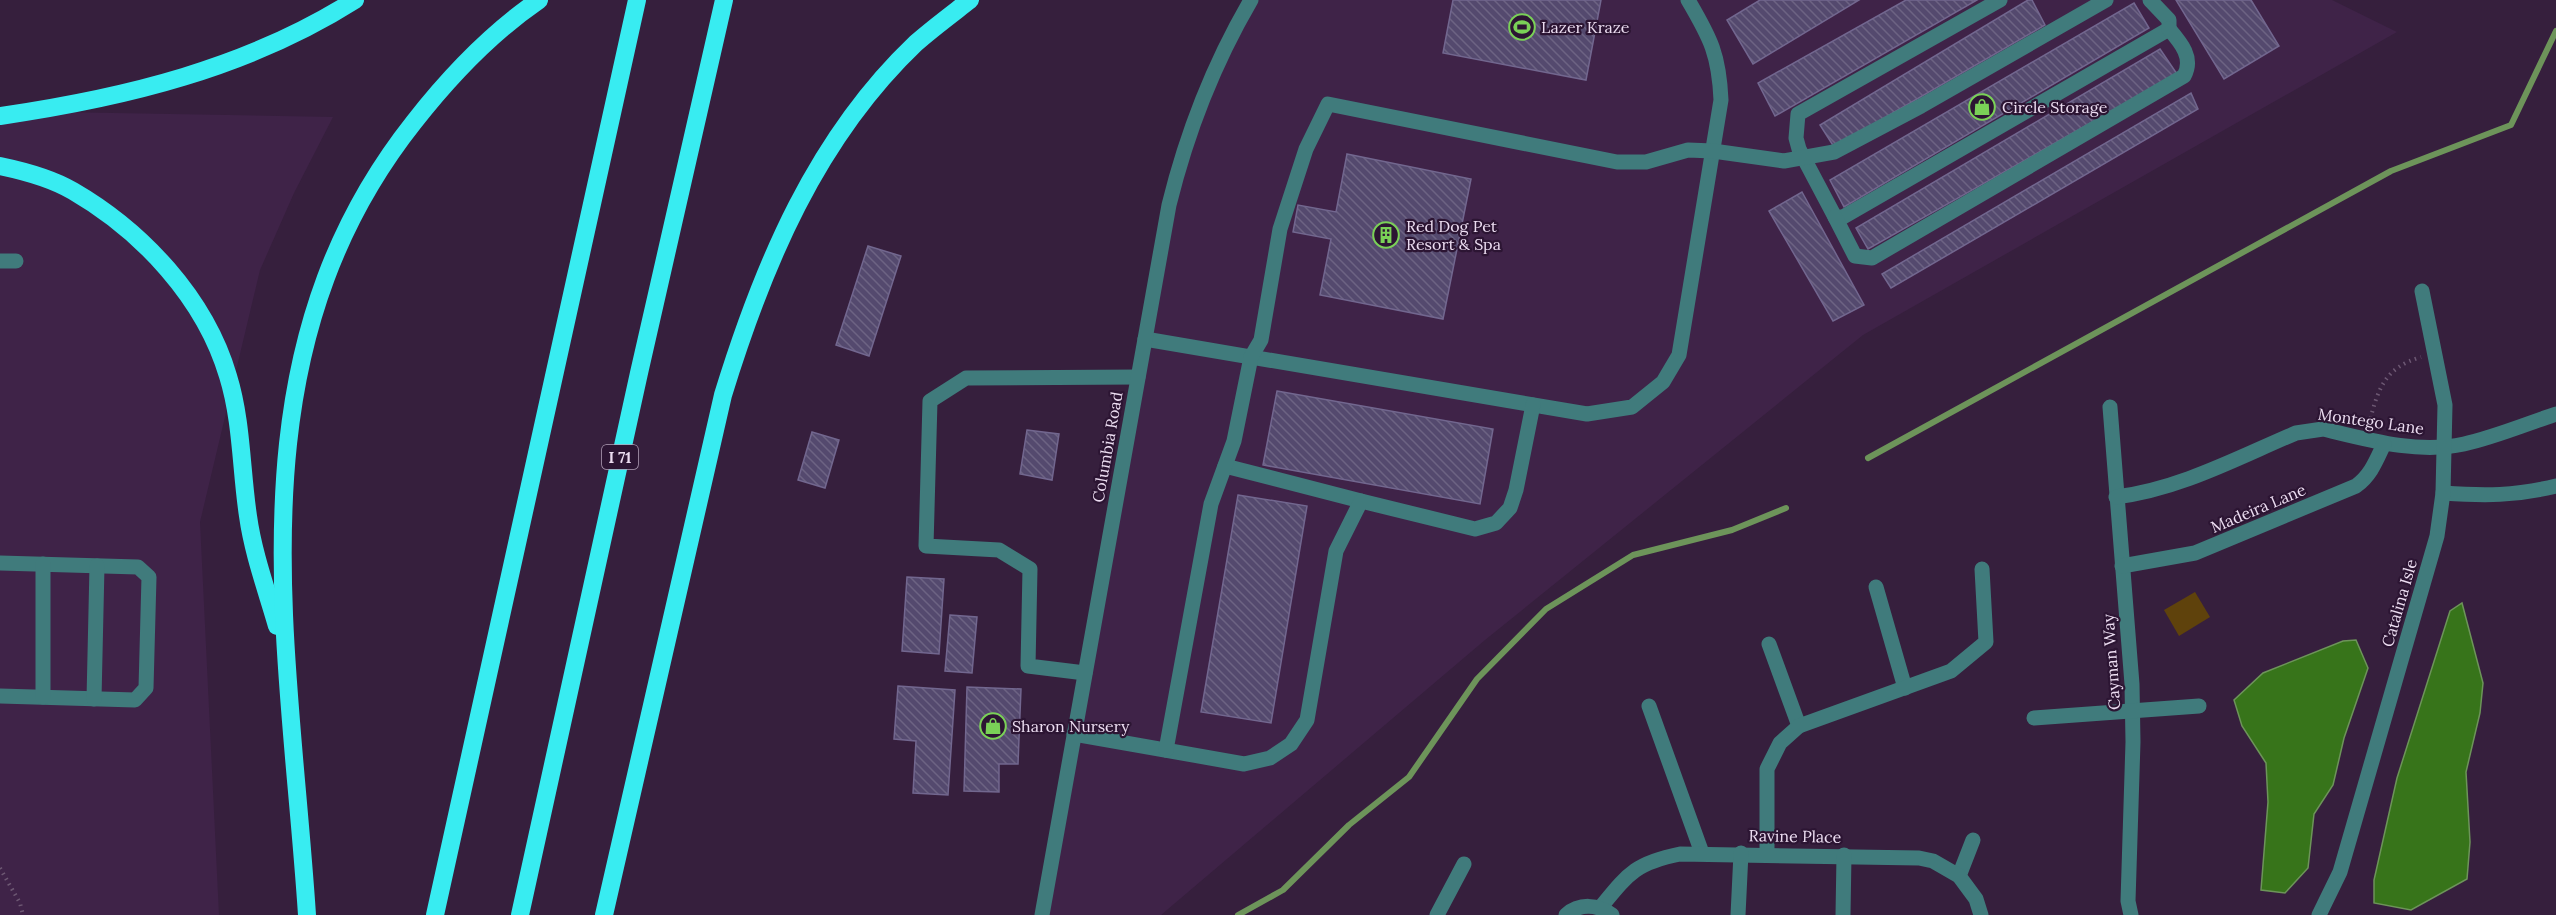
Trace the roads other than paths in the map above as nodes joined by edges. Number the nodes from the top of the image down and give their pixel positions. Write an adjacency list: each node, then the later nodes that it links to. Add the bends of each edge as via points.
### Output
1 (355, 0): 12 (highway, via 266,48 203,71 130,93)
2 (637, 0): 62 (highway)
3 (724, 0): 63 (highway, I 71)
4 (970, 0): 64 (highway, via 918,42 859,107 810,179 765,271 723,395)
5 (1251, 0): 20 (street, Columbia Road, via 1202,95 1179,164)
6 (1688, 0): 13 (street, via 1707,32 1720,66 1722,100)
7 (2000, 0): 14 (street, via 1798,114 1796,138)
8 (2106, 0): 14 (street, via 1834,152)
9 (2150, 0): 11 (street, via 2169,20)
10 (534, 3): 40 (highway, via 473,54 397,143 346,232 317,302 302,353 286,445 282,557)
11 (2169, 29): 16 (street, via 1843,217); 16 (street, via 2188,58 2184,76 1872,258 1855,256)
12 (0, 116)
13 (1713, 151): 14 (street, via 1764,160); 21 (street, via 1688,150 1646,162 1617,162 1328,104 1287,200 1261,340); 23 (street, via 1679,355 1663,382 1632,407 1587,414)
14 (1804, 158): 16 (street)
15 (0, 166): 40 (highway, via 28,172 72,190 124,226 160,260 186,293 214,340 229,377 248,519)
16 (1835, 218)
17 (0, 261): 18 (street)
18 (16, 261)
19 (2422, 291): 27 (street, Catalina Isle, via 2445,405)
20 (1145, 339): 21 (street); 22 (street, Columbia Road)
21 (1251, 357): 23 (street); 28 (street)
22 (1138, 377): 41 (street, Columbia Road); 41 (street, via 966,378 930,401 926,546 999,549 1030,570 1029,666)
23 (1533, 405): 32 (street, via 1513,499 1496,524 1475,529)
24 (2109, 407): 31 (street, Cayman Way)
25 (2556, 414): 27 (street, Montego Lane, via 2465,444)
26 (2384, 444): 27 (street, Montego Lane); 31 (street, Montego Lane, via 2309,429 2151,493); 36 (street, Madeira Lane, via 2374,468 2356,486 2195,553)
27 (2444, 447): 30 (street, Catalina Isle)
28 (1225, 466): 32 (street); 52 (street, via 1211,504)
29 (2556, 486): 30 (street, via 2495,496)
30 (2443, 493): 72 (street, Catalina Isle, via 2434,546 2340,872)
31 (2116, 497): 36 (street, Cayman Way)
32 (1361, 501): 52 (street, via 1336,551 1306,720 1291,744 1270,758 1244,764)
33 (0, 563): 34 (street)
34 (43, 564): 35 (street); 44 (street)
35 (97, 566): 45 (street); 45 (street, via 138,567 149,577 146,688 135,700)
36 (2122, 566): 48 (street, Cayman Way)
37 (1982, 569): 42 (street, via 1986,642 1951,671)
38 (1876, 588): 42 (street)
39 (1769, 644): 50 (street)
40 (285, 656): 61 (highway)
41 (1085, 674): 51 (street, Columbia Road)
42 (1905, 688): 50 (street)
43 (0, 696): 44 (street)
44 (43, 697): 45 (street)
45 (94, 699)
46 (1650, 706): 54 (street)
47 (2199, 706): 48 (street)
48 (2133, 711): 49 (street); 71 (street, Cayman Way, via 2128,901)
49 (2034, 718)
50 (1799, 726): 56 (street, via 1780,742 1767,769)
51 (1074, 734): 52 (street); 65 (street, Columbia Road)
52 (1166, 750)
53 (1972, 840): 59 (street)
54 (1702, 853): 55 (street, Ravine Place); 60 (street, Ravine Place, via 1652,859 1629,873)
55 (1741, 853): 56 (street, Ravine Place); 68 (street)
56 (1767, 854): 57 (street, Ravine Place)
57 (1844, 855): 59 (street, Ravine Place, via 1918,858 1940,864); 69 (street)
58 (1464, 864): 66 (street)
59 (1959, 876): 70 (street, Ravine Place, via 1976,899)
60 (1606, 911): 67 (street, via 1581,907)
61 (307, 915)
62 (435, 915)
63 (520, 915)
64 (604, 915)
65 (1042, 915)
66 (1437, 915)
67 (1566, 915)
68 (1738, 915)
69 (1843, 915)
70 (1981, 915)
71 (2131, 915)
72 (2319, 915)

